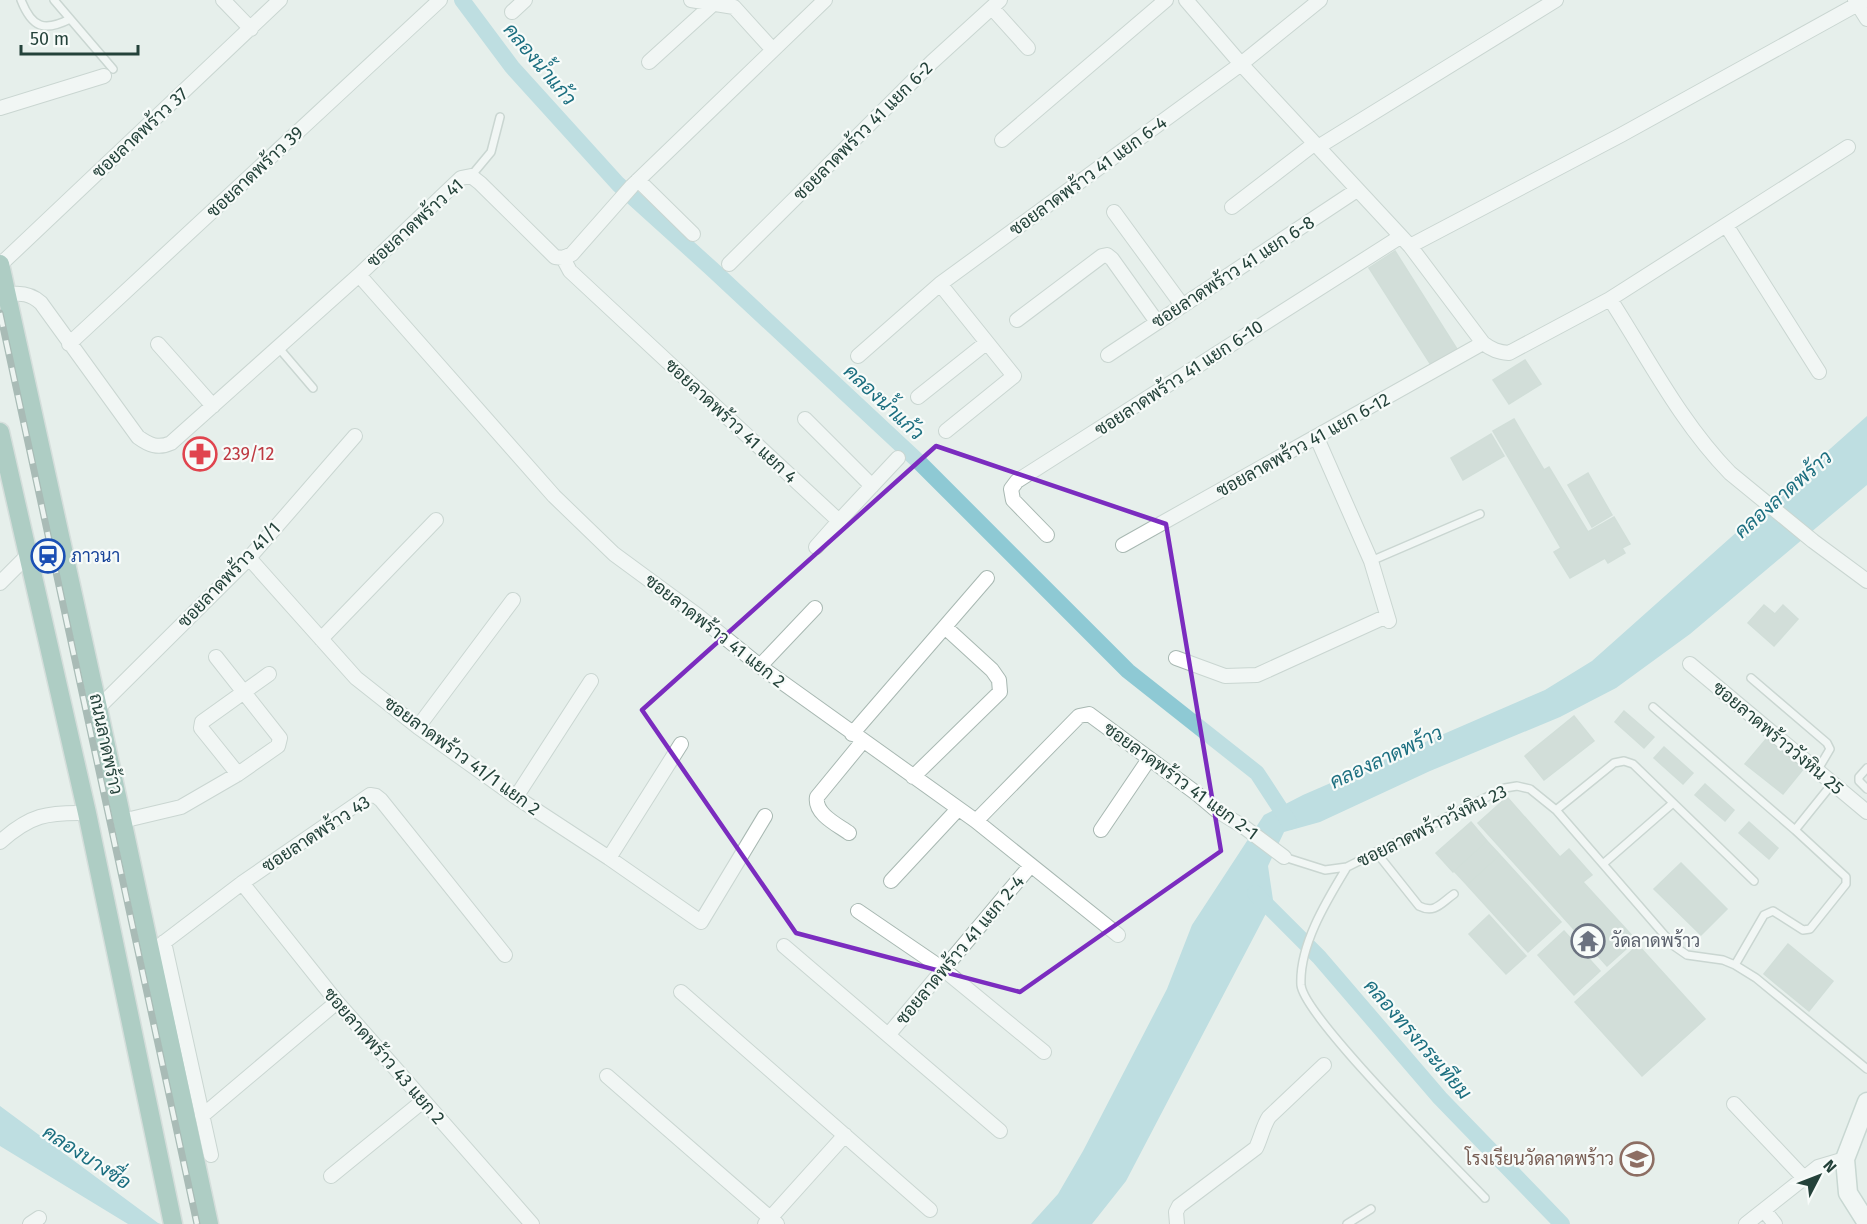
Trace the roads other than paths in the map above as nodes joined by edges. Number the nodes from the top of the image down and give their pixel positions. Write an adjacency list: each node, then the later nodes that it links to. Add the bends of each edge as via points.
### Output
1 (21, 0): 17 (lane, via 37,25 46,28)
2 (54, 0): 17 (lane)
3 (223, 0): 19 (street)
4 (280, 0): 19 (street, ซอยลาดพร้าว 37)
5 (440, 0): 49 (street, ซอยลาดพร้าว 39)
6 (525, 0): 16 (street)
7 (691, 0): 14 (street)
8 (825, 0): 21 (street)
9 (1166, 0): 27 (street)
10 (1186, 0): 23 (street)
11 (1320, 0): 23 (street, ซอยลาดพร้าว 41 แยก 6-4)
12 (1556, 0): 28 (street)
13 (1860, 2): 18 (street); 37 (street, via 1621,135)
14 (713, 4): 21 (street, via 736,8); 22 (street)
15 (996, 4): 20 (street); 39 (street, ซอยลาดพร้าว 41 แยก 6-2, via 932,62)
16 (512, 12)
17 (70, 19): 24 (lane)
18 (1867, 19)
19 (251, 29): 40 (street, ซอยลาดพร้าว 37)
20 (1028, 48)
21 (773, 50): 31 (street)
22 (649, 62)
23 (1241, 64): 28 (street); 42 (street, ซอยลาดพร้าว 41 แยก 6-4)
24 (108, 73): 25 (street)
25 (0, 108)
26 (500, 117): 30 (lane, via 491,152)
27 (1002, 140)
28 (1316, 146): 32 (street); 33 (street)
29 (1848, 147): 35 (street)
30 (471, 176): 38 (street, ซอยลาดพร้าว 41, via 549,252); 41 (street, ซอยลาดพร้าว 41, via 461,178)
31 (635, 183): 36 (street); 38 (street, via 572,254)
32 (1357, 190): 37 (street); 45 (street, ซอยลาดพร้าว 41 แยก 6-8)
33 (1232, 207)
34 (1114, 212): 45 (street)
35 (1726, 225): 44 (street); 55 (street)
36 (693, 234)
37 (1405, 242): 51 (street); 69 (street, ซอยลาดพร้าว 41 แยก 6-10, via 1017,481 1011,489 1013,500)
38 (563, 258): 68 (street, ซอยลาดพร้าว 41 แยก 4, via 570,270)
39 (729, 264)
40 (0, 265): 43 (main road, ถนนลาดพร้าว)
41 (359, 275): 52 (street, ซอยลาดพร้าว 41); 85 (street, ซอยลาดพร้าว 41 แยก 2, via 554,496 614,554)
42 (940, 284): 48 (street); 54 (street, ซอยลาดพร้าว 41 แยก 6-4)
43 (7, 295): 49 (street, ซอยลาดพร้าว 41, via 34,297); 91 (main road, ถนนลาดพร้าว)
44 (1610, 299): 51 (street, via 1509,353); 76 (street, via 1692,430 1730,473)
45 (1182, 305): 47 (street, ซอยลาดพร้าว 41 แยก 6-8)
46 (1017, 320): 47 (street, via 1107,255)
47 (1157, 322): 53 (street, ซอยลาดพร้าว 41 แยก 6-8)
48 (986, 343): 57 (street); 60 (street, via 1014,376)
49 (69, 344): 58 (street, ซอยลาดพร้าว 41, via 147,444 157,447 171,443)
50 (158, 344): 58 (street)
51 (1483, 344): 63 (street, ซอยลาดพร้าว 41 แยก 6-12)
52 (278, 347): 56 (lane); 58 (street, ซอยลาดพร้าว 41)
53 (1108, 355)
54 (858, 356)
55 (1819, 372)
56 (313, 388)
57 (918, 397)
58 (213, 406)
59 (805, 419): 65 (street)
60 (946, 431)
61 (0, 432): 72 (main road, ถนนลาดพร้าว)
62 (355, 436): 73 (street, ซอยลาดพร้าว 41/1)
63 (1317, 438): 70 (street, ซอยลาดพร้าว 41 แยก 6-12); 74 (street)
64 (898, 458): 65 (street)
65 (872, 486): 68 (street)
66 (1480, 514): 74 (lane)
67 (436, 520): 81 (street)
68 (839, 521): 71 (street)
69 (1047, 535)
70 (1123, 545)
71 (816, 548)
72 (29, 554): 77 (street); 106 (main road, ถนนลาดพร้าว)
73 (249, 558): 81 (street, ซอยลาดพร้าว 41/1 แยก 2); 91 (street, ซอยลาดพร้าว 41/1)
74 (1371, 561): 83 (street, via 1388,618 1257,675 1225,676)
75 (987, 578): 80 (street)
76 (1867, 581)
77 (0, 583)
78 (513, 600): 92 (street)
79 (815, 608): 85 (street)
80 (945, 627): 93 (street); 99 (street, via 992,670 999,680 1000,692)
81 (321, 639): 92 (street, ซอยลาดพร้าว 41/1 แยก 2, via 356,678)
82 (216, 657): 89 (street)
83 (1176, 658)
84 (1690, 664): 97 (street, ซอยลาดพร้าววังหิน 25)
85 (760, 666): 93 (street, ซอยลาดพร้าว 41 แยก 2)
86 (269, 674): 89 (street)
87 (1751, 678): 97 (lane, via 1827,743 1830,749)
88 (591, 681): 102 (street)
89 (244, 693): 98 (street, via 280,742); 98 (street, via 206,718 201,728)
90 (1653, 707): 112 (lane)
91 (98, 708): 109 (main road, ถนนลาดพร้าว)
92 (418, 727): 102 (street, ซอยลาดพร้าว 41/1 แยก 2)
93 (857, 737): 99 (street, ซอยลาดพร้าว 41 แยก 2); 113 (street, via 816,804)
94 (681, 744): 117 (street)
95 (1149, 759): 110 (street, ซอยลาดพร้าว 41 แยก 2-1, via 1089,714 1079,716); 111 (street); 116 (street, ซอยลาดพร้าว 41 แยก 2-1)
96 (1867, 768): 101 (lane, via 1859,777)
97 (1817, 771): 100 (street, ซอยลาดพร้าววังหิน 25)
98 (238, 774): 109 (street, via 181,807)
99 (913, 777): 104 (street, ซอยลาดพร้าว 41 แยก 2)
100 (1832, 784): 107 (street, ซอยลาดพร้าววังหิน 25); 112 (lane)
101 (1867, 789)
102 (516, 797): 117 (street, ซอยลาดพร้าว 41/1 แยก 2)
103 (1673, 803): 105 (lane, via 1633,764 1624,761 1614,763); 118 (lane); 122 (lane)
104 (958, 809): 110 (street, ซอยลาดพร้าว 41 แยก 2); 121 (street)
105 (1556, 810): 115 (lane, ซอยลาดพร้าววังหิน 23, via 1530,789 1505,788); 118 (lane, ซอยลาดพร้าววังหิน 23)
106 (87, 813): 114 (street, via 36,817); 157 (main road, ถนนลาดพร้าว)
107 (1867, 813)
108 (765, 816): 117 (street, ซอยลาดพร้าว 41/1 แยก 2, via 701,922)
109 (122, 821): 128 (main road, ถนนลาดพร้าว)
110 (976, 821): 119 (street, ซอยลาดพร้าว 41 แยก 2)
111 (1101, 830)
112 (1796, 830): 130 (lane, via 1843,873 1846,884 1810,930 1803,930 1773,911 1764,915)
113 (849, 833)
114 (0, 842)
115 (1376, 852): 120 (lane, ซอยลาดพร้าววังหิน 23); 124 (lane, via 1419,906 1434,909)
116 (1284, 857): 120 (lane, ซอยลาดพร้าววังหิน 23, via 1325,870)
117 (609, 858)
118 (1603, 864): 130 (lane, ซอยลาดพร้าววังหิน 23, via 1674,946 1687,955)
119 (1031, 865): 126 (street, ซอยลาดพร้าว 41 แยก 2); 131 (street, ซอยลาดพร้าว 41 แยก 2-4)
120 (1347, 867): 149 (lane, via 1322,908 1302,961 1301,987 1314,1012 1342,1046)
121 (891, 881)
122 (1754, 881)
123 (242, 883): 128 (street, ซอยลาดพร้าว 43); 129 (street, ซอยลาดพร้าว 43, via 370,795 376,796); 133 (street, ซอยลาดพร้าว 43 แยก 2)
124 (1454, 894)
125 (858, 911): 131 (street)
126 (1118, 935)
127 (784, 946): 134 (street)
128 (157, 947): 142 (street); 153 (main road, ถนนลาดพร้าว)
129 (505, 955)
130 (1735, 964): 137 (lane, ซอยลาดพร้าววังหิน 23)
131 (943, 969): 134 (street, ซอยลาดพร้าว 41 แยก 2-4); 135 (street)
132 (681, 992): 144 (street)
133 (337, 1002): 139 (street, ซอยลาดพร้าว 43 แยก 2); 142 (street)
134 (889, 1034): 143 (street)
135 (1044, 1052)
136 (1324, 1065): 158 (street, via 1269,1117 1256,1148 1179,1206)
137 (1867, 1070)
138 (607, 1076): 154 (street)
139 (423, 1101): 147 (street); 155 (street, ซอยลาดพร้าว 43 แยก 2)
140 (1867, 1102): 146 (main road)
141 (1734, 1104): 148 (street)
142 (202, 1116): 145 (street)
143 (1000, 1131)
144 (845, 1135): 151 (street); 154 (street)
145 (211, 1155)
146 (1845, 1160): 148 (street, via 1818,1167); 156 (main road, via 1848,1193)
147 (332, 1176)
148 (1804, 1178): 152 (street)
149 (1485, 1198)
150 (1371, 1209): 159 (lane)
151 (930, 1210)
152 (1764, 1210): 160 (street); 161 (street)
153 (207, 1216)
154 (771, 1222)
155 (528, 1223)
156 (1867, 1223)
157 (173, 1224)
158 (1177, 1224)
159 (1347, 1224)
160 (1746, 1224)
161 (1776, 1224)

